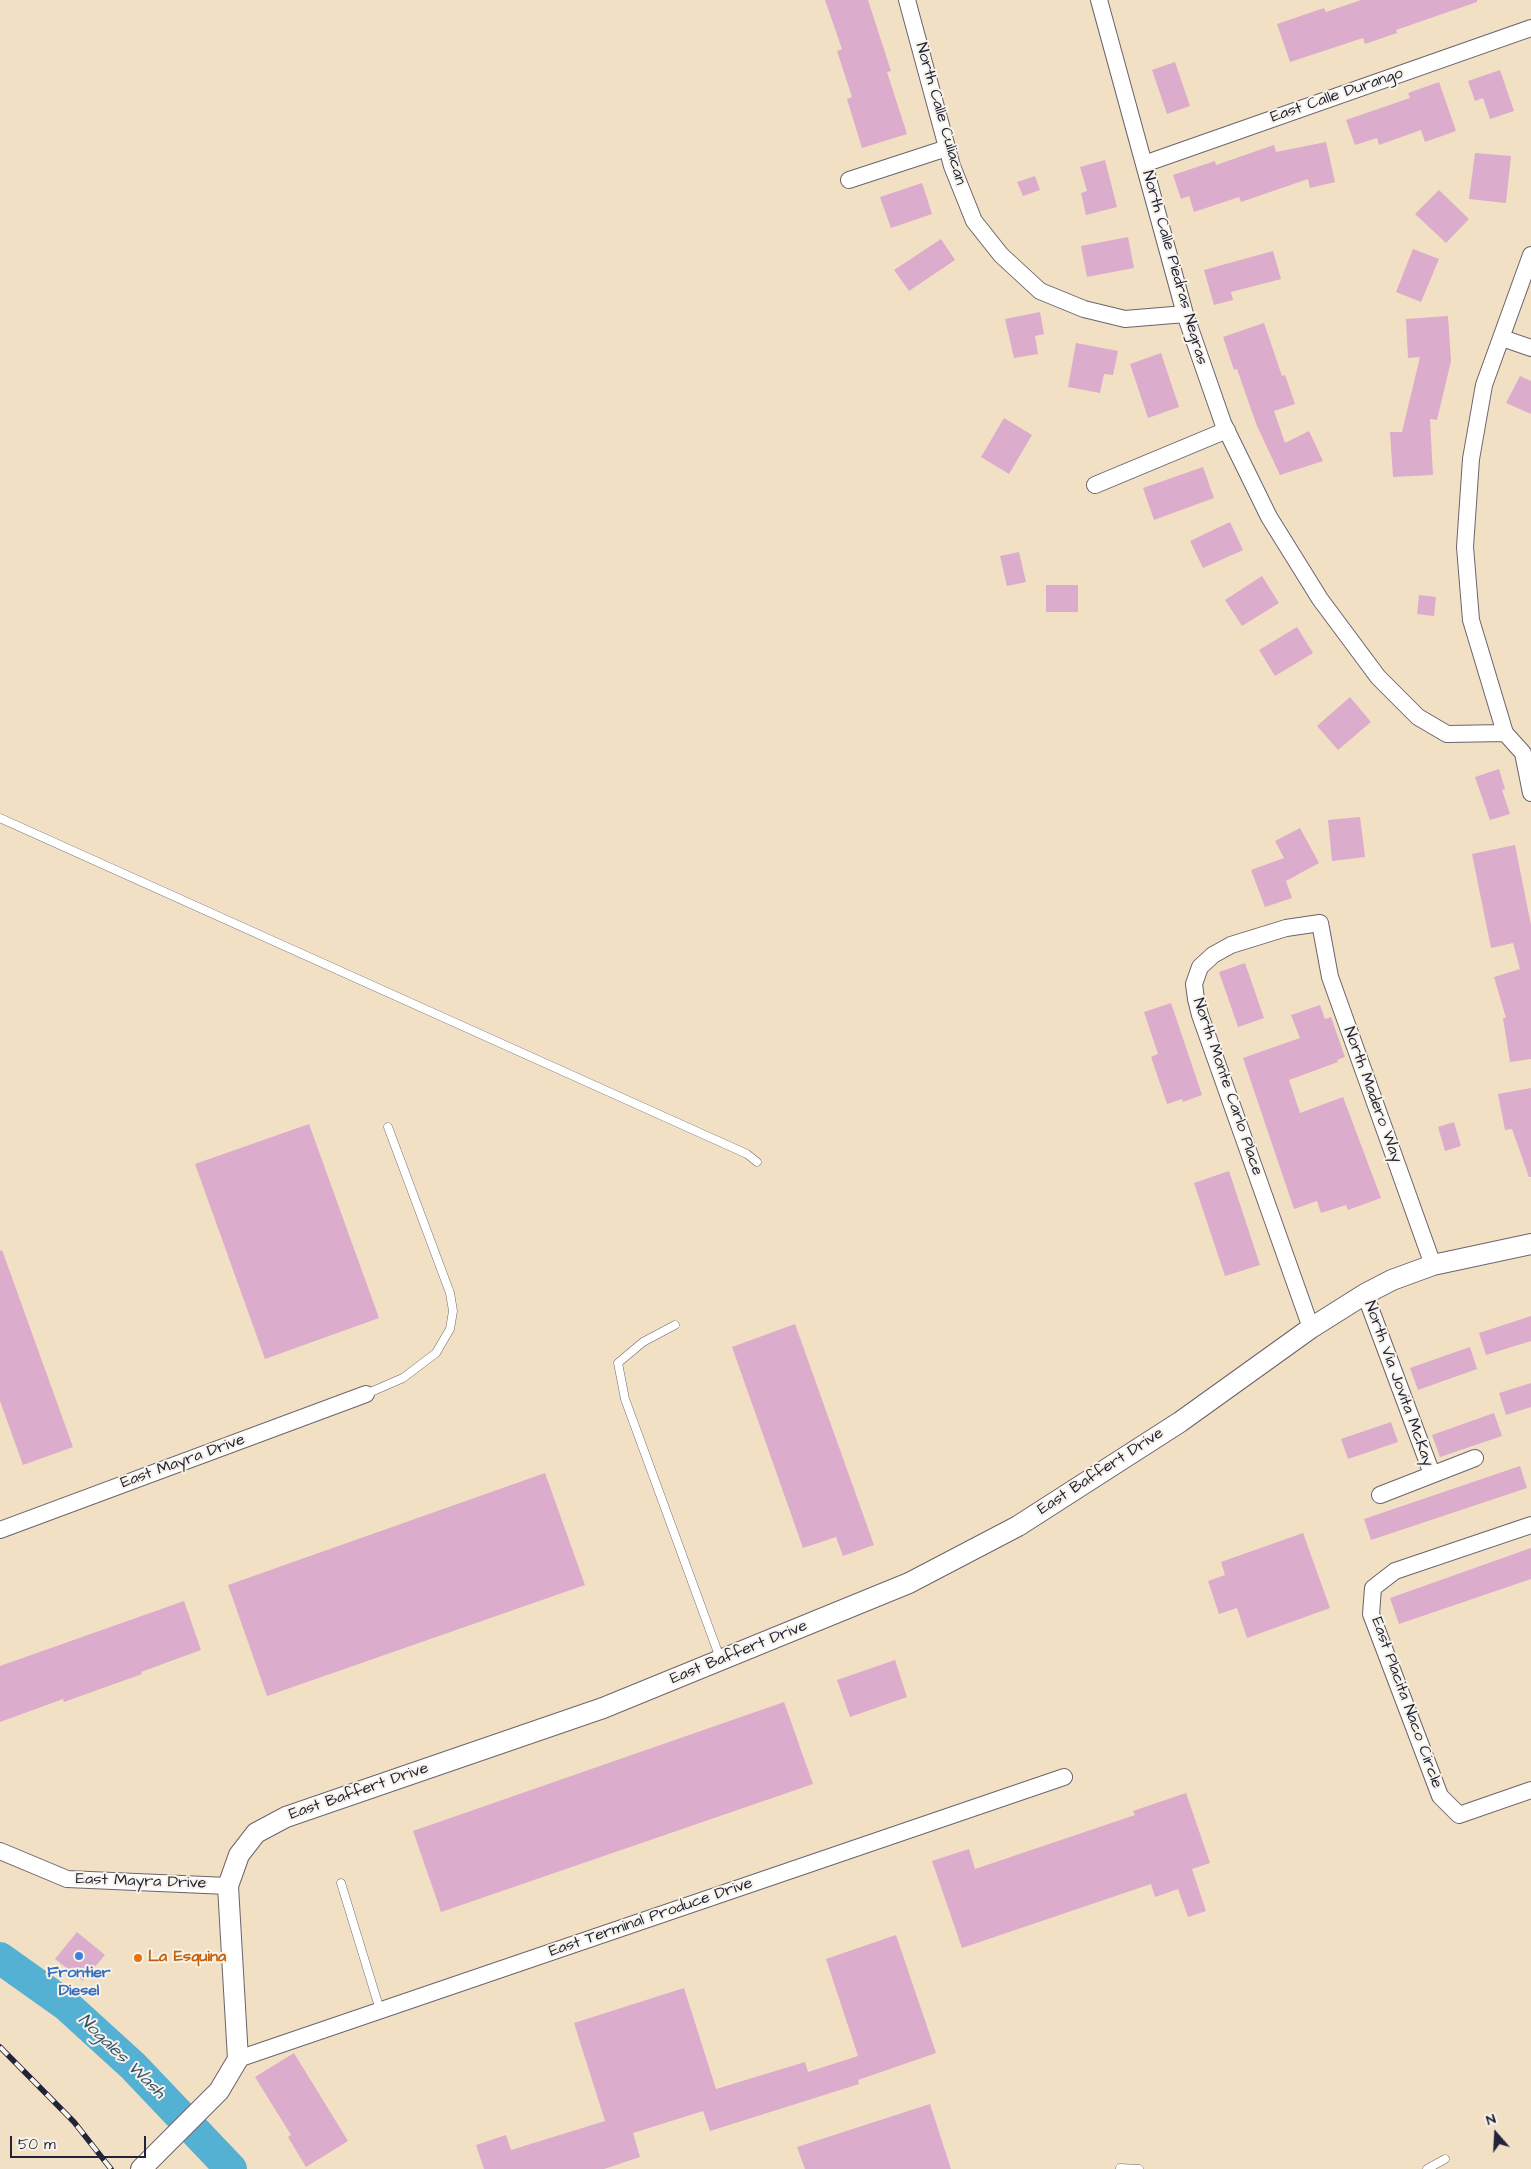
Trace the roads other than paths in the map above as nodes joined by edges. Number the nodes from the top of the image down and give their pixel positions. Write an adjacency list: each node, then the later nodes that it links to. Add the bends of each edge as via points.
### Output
1 (907, 0): 4 (street, North Calle Culiacan)
2 (1099, 0): 5 (street, North Calle Piedras Negras)
3 (1531, 28): 5 (street, East Calle Durango)
4 (947, 148): 6 (street); 8 (street, North Calle Culiacan, via 974,222 1001,255 1040,291 1084,309 1125,319)
5 (1144, 164): 8 (street, North Calle Piedras Negras)
6 (849, 180)
7 (1531, 255): 9 (street)
8 (1184, 314): 11 (street, North Calle Piedras Negras)
9 (1502, 338): 10 (street); 13 (street, via 1484,386 1471,460 1464,547 1470,620)
10 (1531, 348)
11 (1227, 430): 12 (street); 13 (street, North Calle Piedras Negras, via 1269,517 1320,599 1378,678 1418,717 1447,734)
12 (1095, 485)
13 (1505, 733): 14 (street, via 1523,753)
14 (1531, 793)
15 (0, 818): 18 (lane, via 747,1154)
16 (1320, 923): 20 (street, North Madero Way, via 1330,977); 23 (street, North Monte Carlo Place, via 1286,928 1231,945 1212,955 1200,967 1194,984 1200,1015)
17 (388, 1127): 24 (lane, via 450,1293 453,1311 450,1328 436,1354 403,1378)
18 (756, 1162)
19 (1531, 1244): 20 (street, East Baffert Drive)
20 (1433, 1265): 21 (street, East Baffert Drive)
21 (1365, 1294): 23 (street, East Baffert Drive); 26 (street, North Via Jovita McKay)
22 (675, 1325): 30 (lane, via 642,1342 618,1363 625,1399)
23 (1311, 1328): 30 (street, East Baffert Drive, via 1180,1422 1018,1526 909,1583)
24 (366, 1394): 29 (street, East Mayra Drive)
25 (1475, 1458): 26 (street)
26 (1432, 1474): 27 (street)
27 (1380, 1495)
28 (1531, 1525): 32 (street, East Placita Naco Circle, via 1395,1571 1373,1588 1372,1614 1440,1796 1459,1815)
29 (0, 1530)
30 (720, 1660): 35 (street, East Baffert Drive, via 603,1708 286,1817 256,1833 239,1855)
31 (1064, 1777): 36 (street, East Terminal Produce Drive)
32 (1531, 1790)
33 (0, 1851): 35 (street, East Mayra Drive, via 67,1879)
34 (342, 1883): 36 (lane)
35 (228, 1886): 37 (street, East Baffert Drive)
36 (380, 2010): 37 (street, East Terminal Produce Drive)
37 (238, 2059): 40 (street, via 219,2091)
38 (1445, 2159): 42 (lane)
39 (1120, 2168): 41 (lane)
40 (140, 2169)
41 (1139, 2169)
42 (1427, 2169)

